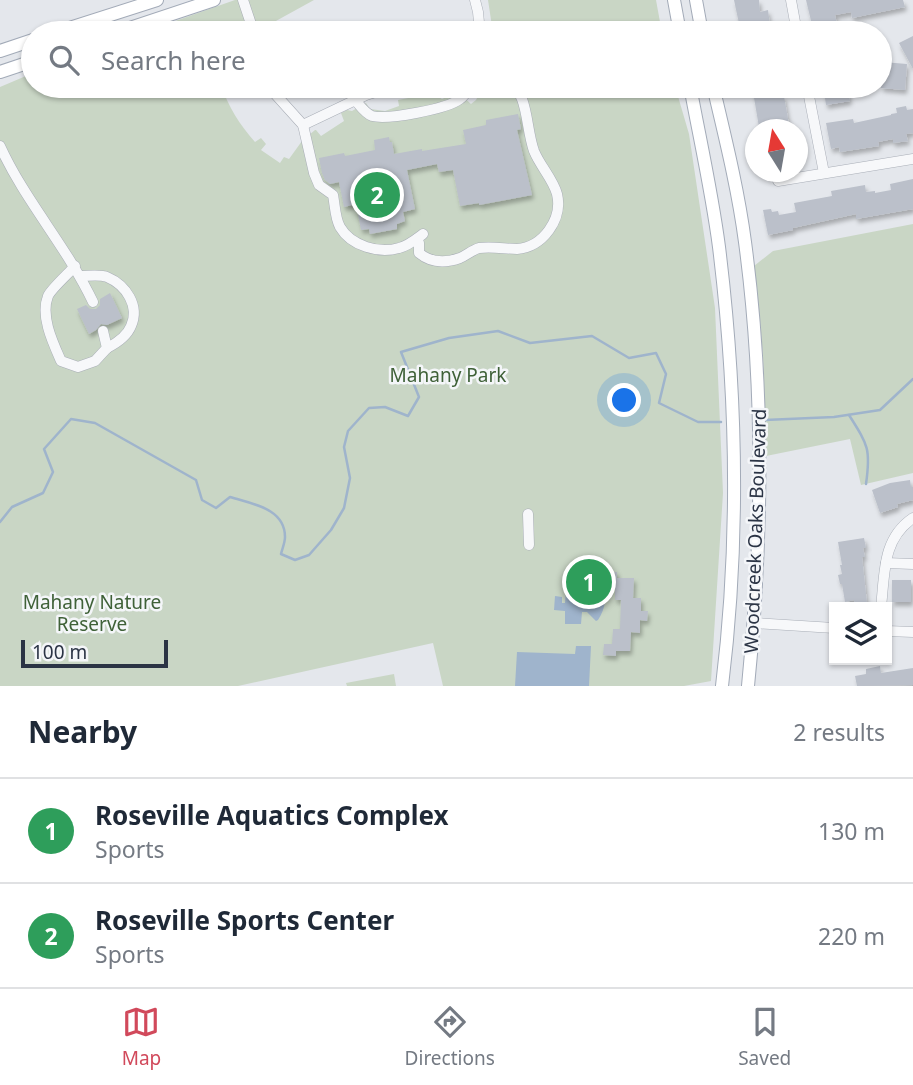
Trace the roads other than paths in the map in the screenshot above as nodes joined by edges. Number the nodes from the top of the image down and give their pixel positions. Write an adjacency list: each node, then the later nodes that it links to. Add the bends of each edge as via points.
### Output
1 (157, 0): 8 (main road)
2 (214, 0): 9 (main road)
3 (243, 0): 10 (street)
4 (475, 0): 11 (street)
5 (674, 0): 12 (main road)
6 (696, 0): 13 (main road)
7 (791, 0): 14 (street)
8 (91, 21)
9 (151, 21)
10 (250, 21)
11 (479, 21)
12 (678, 21)
13 (700, 21)
14 (795, 21)
15 (21, 44): 16 (main road)
16 (0, 51)
17 (21, 65): 18 (main road)
18 (0, 72)
19 (279, 98): 27 (street)
20 (361, 98): 26 (street)
21 (461, 98): 26 (street, via 437,109 395,116 371,116)
22 (522, 98): 27 (street, via 536,156 556,192 551,228 525,247 479,248 437,262 419,253 420,237 404,247 386,250 349,237 340,226 333,195 319,185 314,173)
23 (692, 98): 42 (main road, Woodcreek Oaks Boulevard, via 718,245 729,341 735,493)
24 (716, 98): 43 (main road, Woodcreek Oaks Boulevard, via 745,240 759,388)
25 (809, 98): 30 (street)
26 (356, 101): 27 (street)
27 (303, 125)
28 (0, 146): 32 (street)
29 (913, 159): 30 (street)
30 (824, 173): 31 (street)
31 (808, 176)
32 (77, 271): 33 (street); 35 (street, via 105,276 125,288 134,307 132,325 120,341); 35 (street, via 48,295 46,318 52,340 61,361 78,367 94,361)
33 (93, 302)
34 (103, 331): 35 (street)
35 (107, 348)
36 (528, 514): 38 (street)
37 (913, 518): 39 (street, via 897,531)
38 (529, 545)
39 (886, 563): 40 (street); 41 (street)
40 (913, 564)
41 (882, 602)
42 (729, 621): 43 (main road); 47 (main road, Woodcreek Oaks Boulevard)
43 (754, 622): 44 (street); 48 (main road, Woodcreek Oaks Boulevard)
44 (829, 628)
45 (892, 631): 46 (street)
46 (913, 632)
47 (722, 686)
48 (748, 686)

